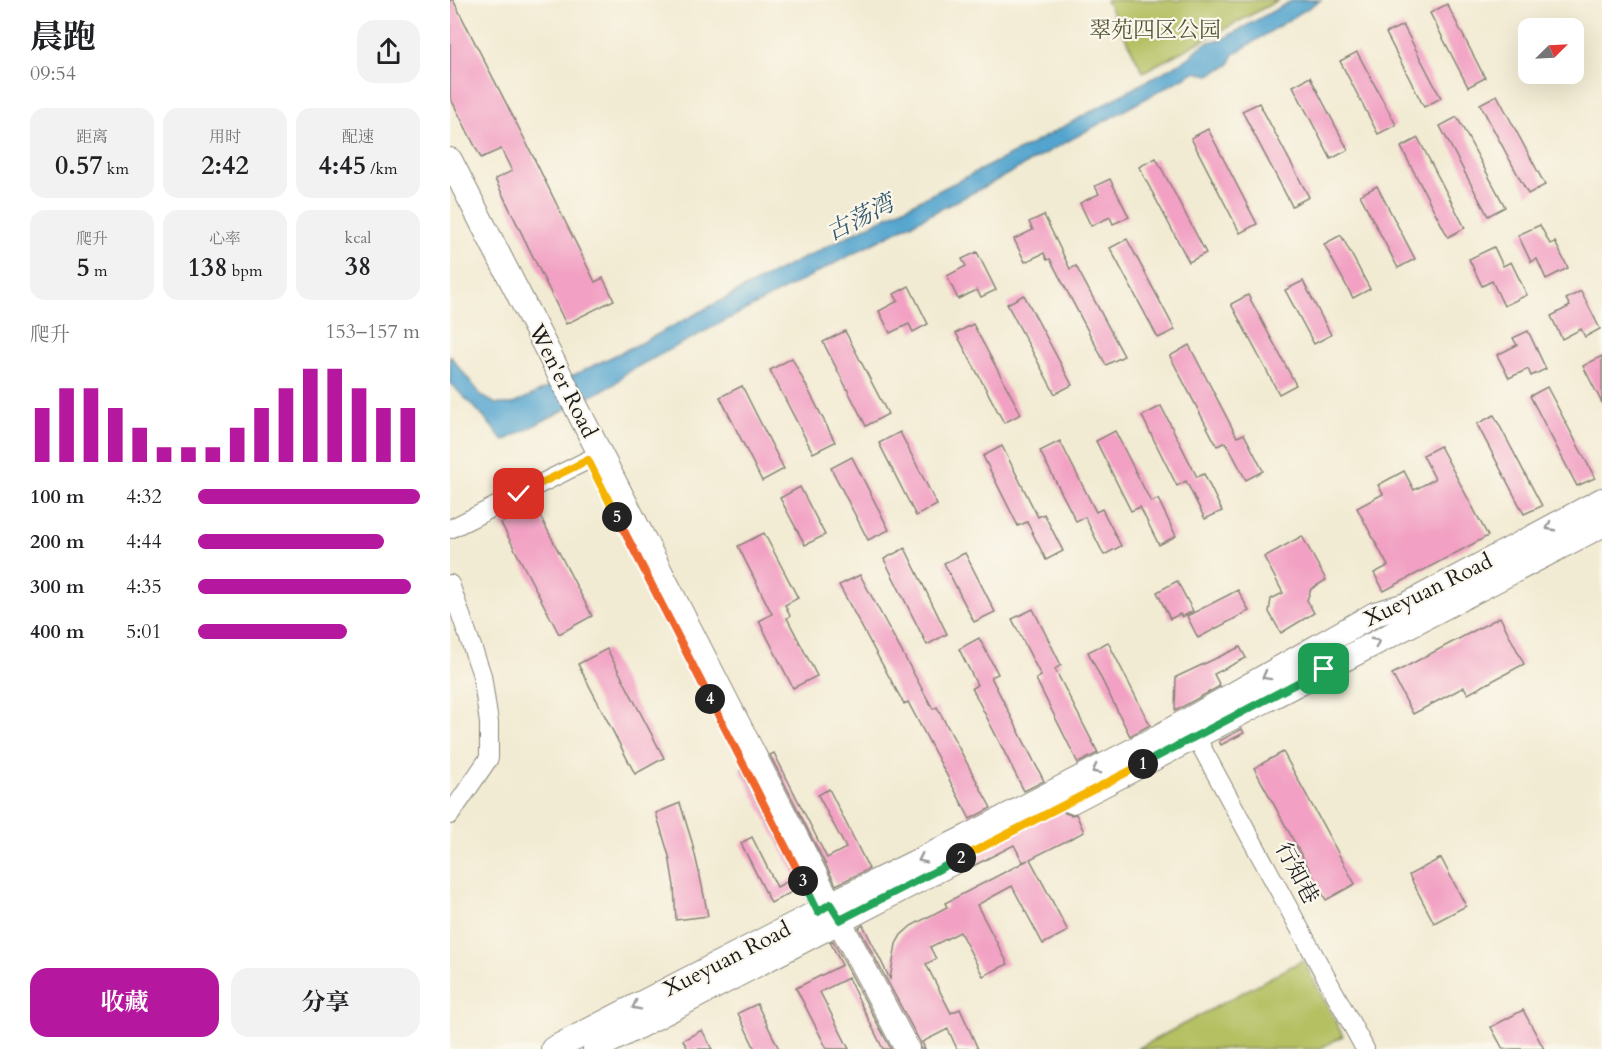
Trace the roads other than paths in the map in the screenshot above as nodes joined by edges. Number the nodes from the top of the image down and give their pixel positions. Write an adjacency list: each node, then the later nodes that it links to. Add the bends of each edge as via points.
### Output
1 (450, 160): 3 (main road, Wen'er Road)
2 (450, 196): 3 (main road, Wen'er Road)
3 (553, 377): 4 (main road, Wen'er Road)
4 (572, 413): 5 (main road, Wen'er Road); 12 (main road, Wen'er Road)
5 (588, 460): 8 (street); 12 (main road, Wen'er Road)
6 (1602, 500): 10 (main road, Xueyuan Road, one-way to 10, via 1406,605 1375,614)
7 (1602, 525): 10 (main road, Xueyuan Road, one-way to 7)
8 (450, 529)
9 (450, 584): 11 (street, via 482,675 489,758)
10 (1192, 728): 12 (main road, Xueyuan Road, via 1153,740 969,836); 17 (street, 行知巷)
11 (450, 815)
12 (829, 916): 13 (main road, Xueyuan Road, one-way to 13); 14 (main road, Xueyuan Road); 15 (main road, Wen'er Road); 16 (main road, Wen'er Road)
13 (553, 1049)
14 (595, 1049)
15 (890, 1049)
16 (908, 1049)
17 (1365, 1049)

